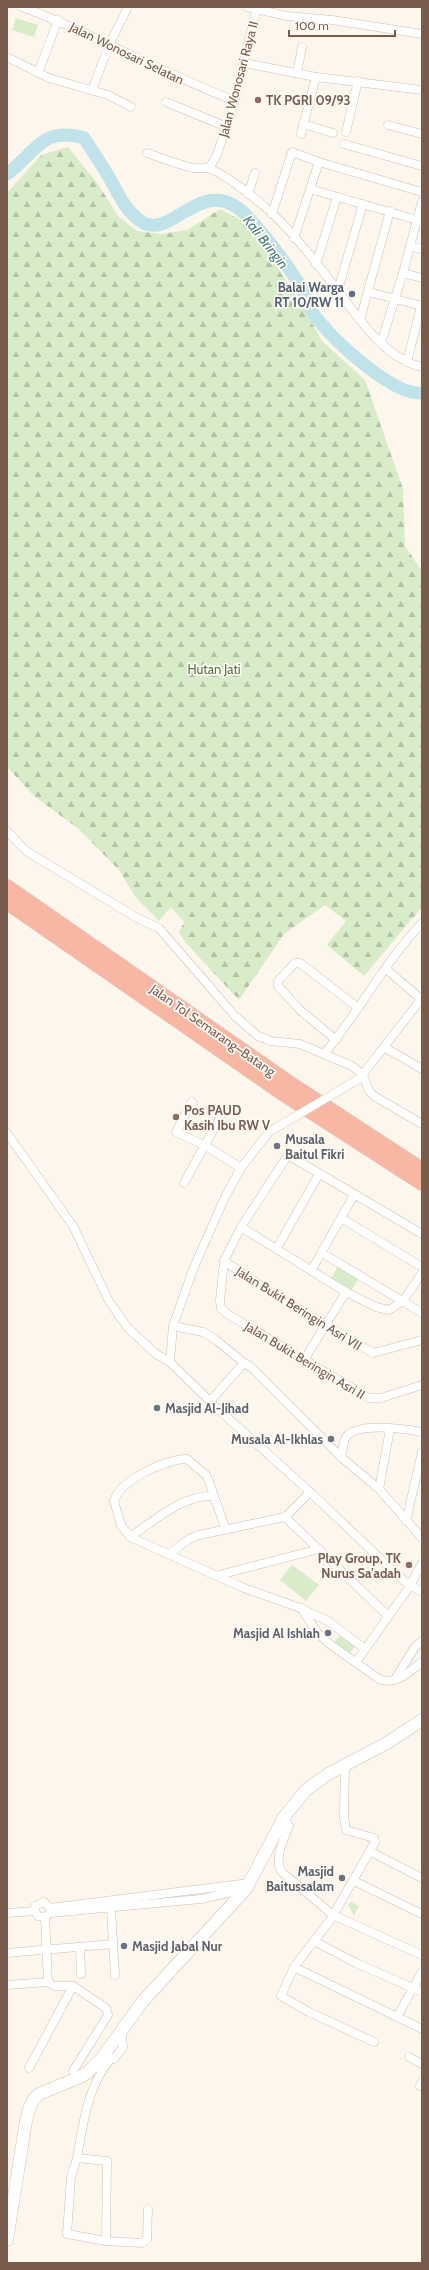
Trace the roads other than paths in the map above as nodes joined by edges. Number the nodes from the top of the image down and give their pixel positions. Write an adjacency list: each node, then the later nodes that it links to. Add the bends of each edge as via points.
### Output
1 (22, 7): 5 (street, Jalan Wonosari Selatan)
2 (128, 7): 7 (street)
3 (247, 7): 4 (street)
4 (256, 11): 6 (street); 10 (street, Jalan Wonosari Raya II)
5 (58, 20): 7 (street, Jalan Wonosari Selatan); 11 (street)
6 (422, 34)
7 (110, 43): 15 (street); 17 (street, Jalan Wonosari Selatan, via 191,84)
8 (302, 47): 12 (street)
9 (7, 57): 11 (street)
10 (244, 64): 12 (street); 17 (street, Jalan Wonosari Raya II)
11 (38, 73): 15 (street)
12 (297, 73): 13 (street)
13 (316, 76): 14 (street); 20 (street)
14 (358, 81): 16 (street); 23 (street)
15 (92, 90): 19 (street)
16 (422, 90)
17 (233, 100): 22 (street, Jalan Wonosari Raya II)
18 (166, 102): 22 (street)
19 (131, 107)
20 (303, 124): 24 (street); 25 (street)
21 (388, 125): 26 (street)
22 (227, 127): 31 (street, Jalan Wonosari Raya II)
23 (346, 132)
24 (333, 133)
25 (301, 134)
26 (422, 134)
27 (344, 144): 30 (street)
28 (147, 153): 31 (street, via 196,169)
29 (319, 162): 33 (street); 34 (street); 40 (street, via 292,152)
30 (422, 166)
31 (209, 168): 35 (street)
32 (255, 173): 35 (street)
33 (310, 189): 36 (street); 42 (street)
34 (422, 192)
35 (248, 194): 40 (street)
36 (337, 197): 38 (street); 45 (street)
37 (422, 201): 41 (street)
38 (363, 204): 39 (street); 48 (street)
39 (390, 211): 41 (street); 49 (street)
40 (272, 214): 42 (street)
41 (420, 220): 43 (street)
42 (294, 238): 45 (street)
43 (410, 246): 44 (street); 46 (street)
44 (422, 249)
45 (316, 264): 48 (street)
46 (403, 273): 47 (street); 50 (street)
47 (422, 278)
48 (338, 290): 52 (street)
49 (369, 292): 50 (street); 52 (street)
50 (395, 299): 51 (street); 53 (street)
51 (422, 306): 54 (street)
52 (360, 320): 53 (street)
53 (381, 343): 54 (street)
54 (406, 362): 55 (street)
55 (422, 367)
56 (7, 831): 65 (street, via 26,851 137,918 159,928 234,1015 258,1036 271,1041 300,1044)
57 (7, 887): 74 (highway, Jalan Tol Semarang–Batang, via 289,1083)
58 (7, 902): 77 (highway, Jalan Tol Semarang–Batang, via 284,1094)
59 (422, 923): 60 (street, via 404,942)
60 (386, 970): 61 (street); 62 (street)
61 (422, 999): 64 (street)
62 (357, 1007): 63 (street); 63 (street, via 300,962 295,963 278,981 278,986 300,1010)
63 (336, 1040): 65 (street)
64 (384, 1047): 66 (street); 67 (street)
65 (324, 1054): 67 (street, via 352,1066)
66 (422, 1069)
67 (360, 1078): 70 (street, via 374,1096); 73 (street, bridge, via 269,1132)
68 (192, 1102): 72 (street, via 176,1131)
69 (222, 1114): 72 (street)
70 (422, 1124)
71 (7, 1133): 95 (street, via 74,1226 109,1301 127,1327 156,1354)
72 (204, 1145): 73 (street); 76 (street)
73 (241, 1168): 92 (street, via 194,1267)
74 (422, 1170)
75 (319, 1174): 78 (street); 80 (street, via 290,1155 286,1156); 82 (street)
76 (184, 1183)
77 (422, 1183)
78 (354, 1195): 79 (street); 81 (street)
79 (341, 1218): 83 (street); 85 (street)
80 (241, 1227): 82 (street); 84 (street)
81 (422, 1234)
82 (277, 1248): 86 (street)
83 (322, 1253): 86 (street); 89 (street)
84 (224, 1261): 91 (street, Jalan Bukit Beringin Asri VII); 94 (street, Jalan Bukit Beringin Asri II, via 221,1309)
85 (422, 1267)
86 (311, 1271): 88 (street)
87 (422, 1273): 89 (street)
88 (346, 1292): 89 (street, via 389,1310); 91 (street)
89 (403, 1301): 90 (street)
90 (422, 1312)
91 (327, 1325): 93 (street, Jalan Bukit Beringin Asri VII, via 373,1353); 94 (street)
92 (173, 1326): 95 (street); 96 (street, via 203,1332)
93 (422, 1340)
94 (304, 1360): 97 (street, Jalan Bukit Beringin Asri II, via 373,1399)
95 (170, 1362): 98 (street)
96 (244, 1363): 98 (street); 102 (street)
97 (422, 1385)
98 (210, 1401): 104 (street)
99 (390, 1429): 100 (street); 102 (street, via 366,1427 354,1430 346,1438); 103 (street)
100 (422, 1432)
101 (422, 1452): 107 (street)
102 (341, 1457): 103 (street)
103 (379, 1489): 107 (street)
104 (310, 1492): 106 (street); 115 (street)
105 (213, 1496): 108 (street); 109 (street, via 202,1496 186,1501); 109 (street, via 207,1476 187,1459 163,1464 140,1475 120,1490 114,1501 123,1530)
106 (285, 1517): 108 (street); 111 (street)
107 (406, 1521): 110 (street)
108 (226, 1530): 112 (street, via 189,1539)
109 (130, 1537): 112 (street)
110 (422, 1538)
111 (319, 1549): 114 (street); 118 (street)
112 (169, 1554): 114 (street)
113 (422, 1563): 115 (street)
114 (219, 1575): 117 (street, via 244,1588)
115 (410, 1586): 116 (street); 118 (street)
116 (422, 1592)
117 (300, 1608): 120 (street, via 334,1624); 121 (street, via 324,1639)
118 (388, 1616): 120 (street)
119 (422, 1641): 123 (street, via 415,1647)
120 (365, 1649): 121 (street)
121 (356, 1662): 123 (street, via 379,1679)
122 (422, 1662): 123 (street)
123 (393, 1681)
124 (422, 1720): 125 (street)
125 (345, 1766): 126 (street, via 328,1774 306,1790); 127 (street, via 346,1830 374,1838 376,1842)
126 (284, 1817): 130 (street); 136 (street, via 289,1826 279,1855 279,1869)
127 (371, 1852): 128 (street); 129 (street)
128 (422, 1878)
129 (354, 1880): 135 (street); 136 (street)
130 (248, 1886): 131 (street, via 201,1899); 134 (street); 155 (street, via 128,2018)
131 (112, 1908): 134 (street); 138 (street)
132 (35, 1911): 133 (street); 134 (street, via 38,1916); 134 (street, via 41,1902 47,1904)
133 (7, 1913)
134 (48, 1913): 140 (street)
135 (422, 1914)
136 (333, 1915): 137 (street); 142 (street)
137 (314, 1941): 143 (street); 150 (street, via 356,1963)
138 (113, 1944): 139 (street); 146 (street)
139 (80, 1947): 140 (street); 145 (street)
140 (46, 1950): 141 (street); 147 (street)
141 (7, 1953)
142 (422, 1956)
143 (294, 1967): 151 (street); 153 (street, via 281,1996 285,2000)
144 (422, 1972): 150 (street)
145 (81, 1974)
146 (115, 1975)
147 (48, 1982): 148 (street); 149 (street, via 54,1986)
148 (7, 1986)
149 (73, 1986): 157 (street); 158 (street, via 106,2008 108,2013)
150 (418, 1990): 151 (street)
151 (397, 2017): 152 (street)
152 (422, 2029)
153 (374, 2042)
154 (409, 2057): 156 (street)
155 (105, 2059): 159 (street, via 92,2090); 160 (street, via 78,2078 34,2098 26,2121)
156 (422, 2064)
157 (29, 2068)
158 (73, 2071)
159 (77, 2158): 163 (street, via 107,2161); 163 (street, via 71,2177 67,2234)
160 (9, 2206): 162 (street)
161 (148, 2209): 163 (street, via 147,2240 142,2243)
162 (7, 2240)
163 (106, 2241)

